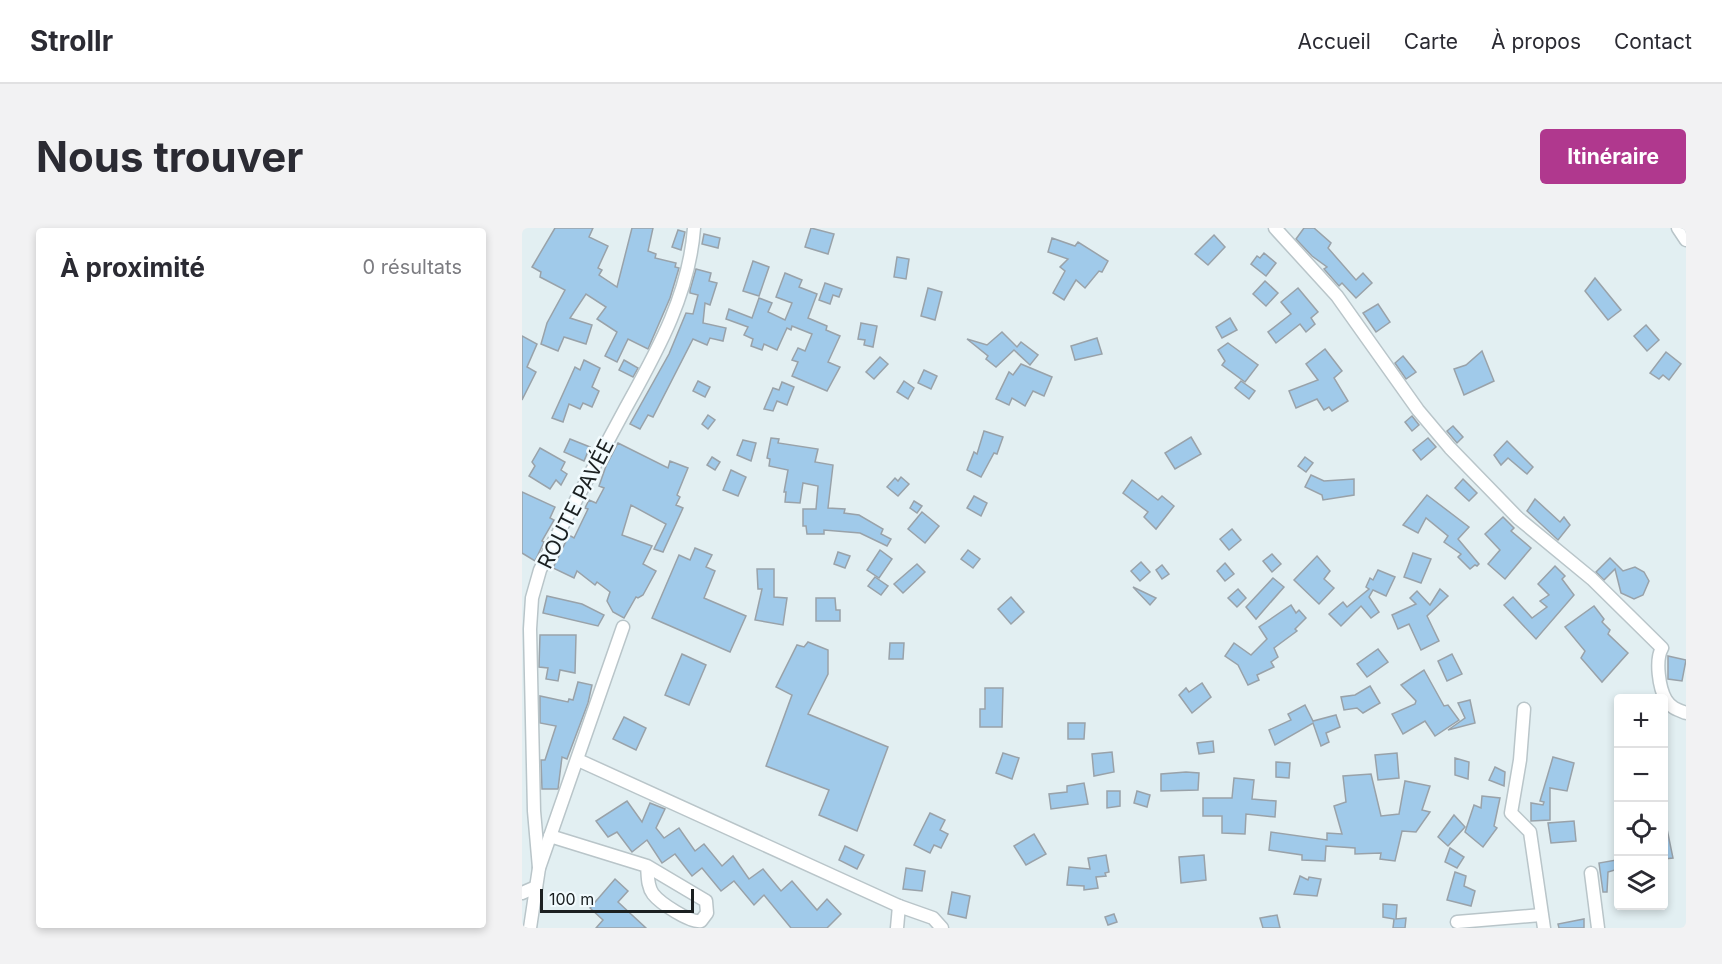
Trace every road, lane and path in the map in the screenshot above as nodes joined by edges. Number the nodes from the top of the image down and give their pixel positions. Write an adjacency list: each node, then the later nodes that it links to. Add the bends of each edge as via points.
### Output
1 (694, 228): 7 (street, ROUTE PAVÉE, via 686,279 663,339 540,570 532,598)
2 (1275, 228): 8 (street, via 1337,296 1418,410 1450,448 1518,518 1592,579 1662,648 1658,655 1659,675 1666,700)
3 (1678, 228): 4 (street)
4 (1686, 240)
5 (623, 627): 9 (street)
6 (1524, 709): 17 (street, via 1511,813 1530,832)
7 (526, 710): 12 (street, ROUTE PAVÉE)
8 (1686, 713)
9 (578, 760): 10 (street); 16 (street)
10 (550, 836): 11 (street); 12 (street)
11 (647, 866): 11 (street, via 706,901 707,914 701,921 689,920 654,894)
12 (539, 868): 14 (street)
13 (1591, 873): 23 (street)
14 (536, 886): 15 (street); 19 (street)
15 (522, 893)
16 (899, 906): 20 (street); 21 (street, via 933,918)
17 (1540, 915): 18 (street); 22 (street)
18 (1457, 922)
19 (531, 928)
20 (897, 928)
21 (942, 928)
22 (1544, 928)
23 (1598, 928)

